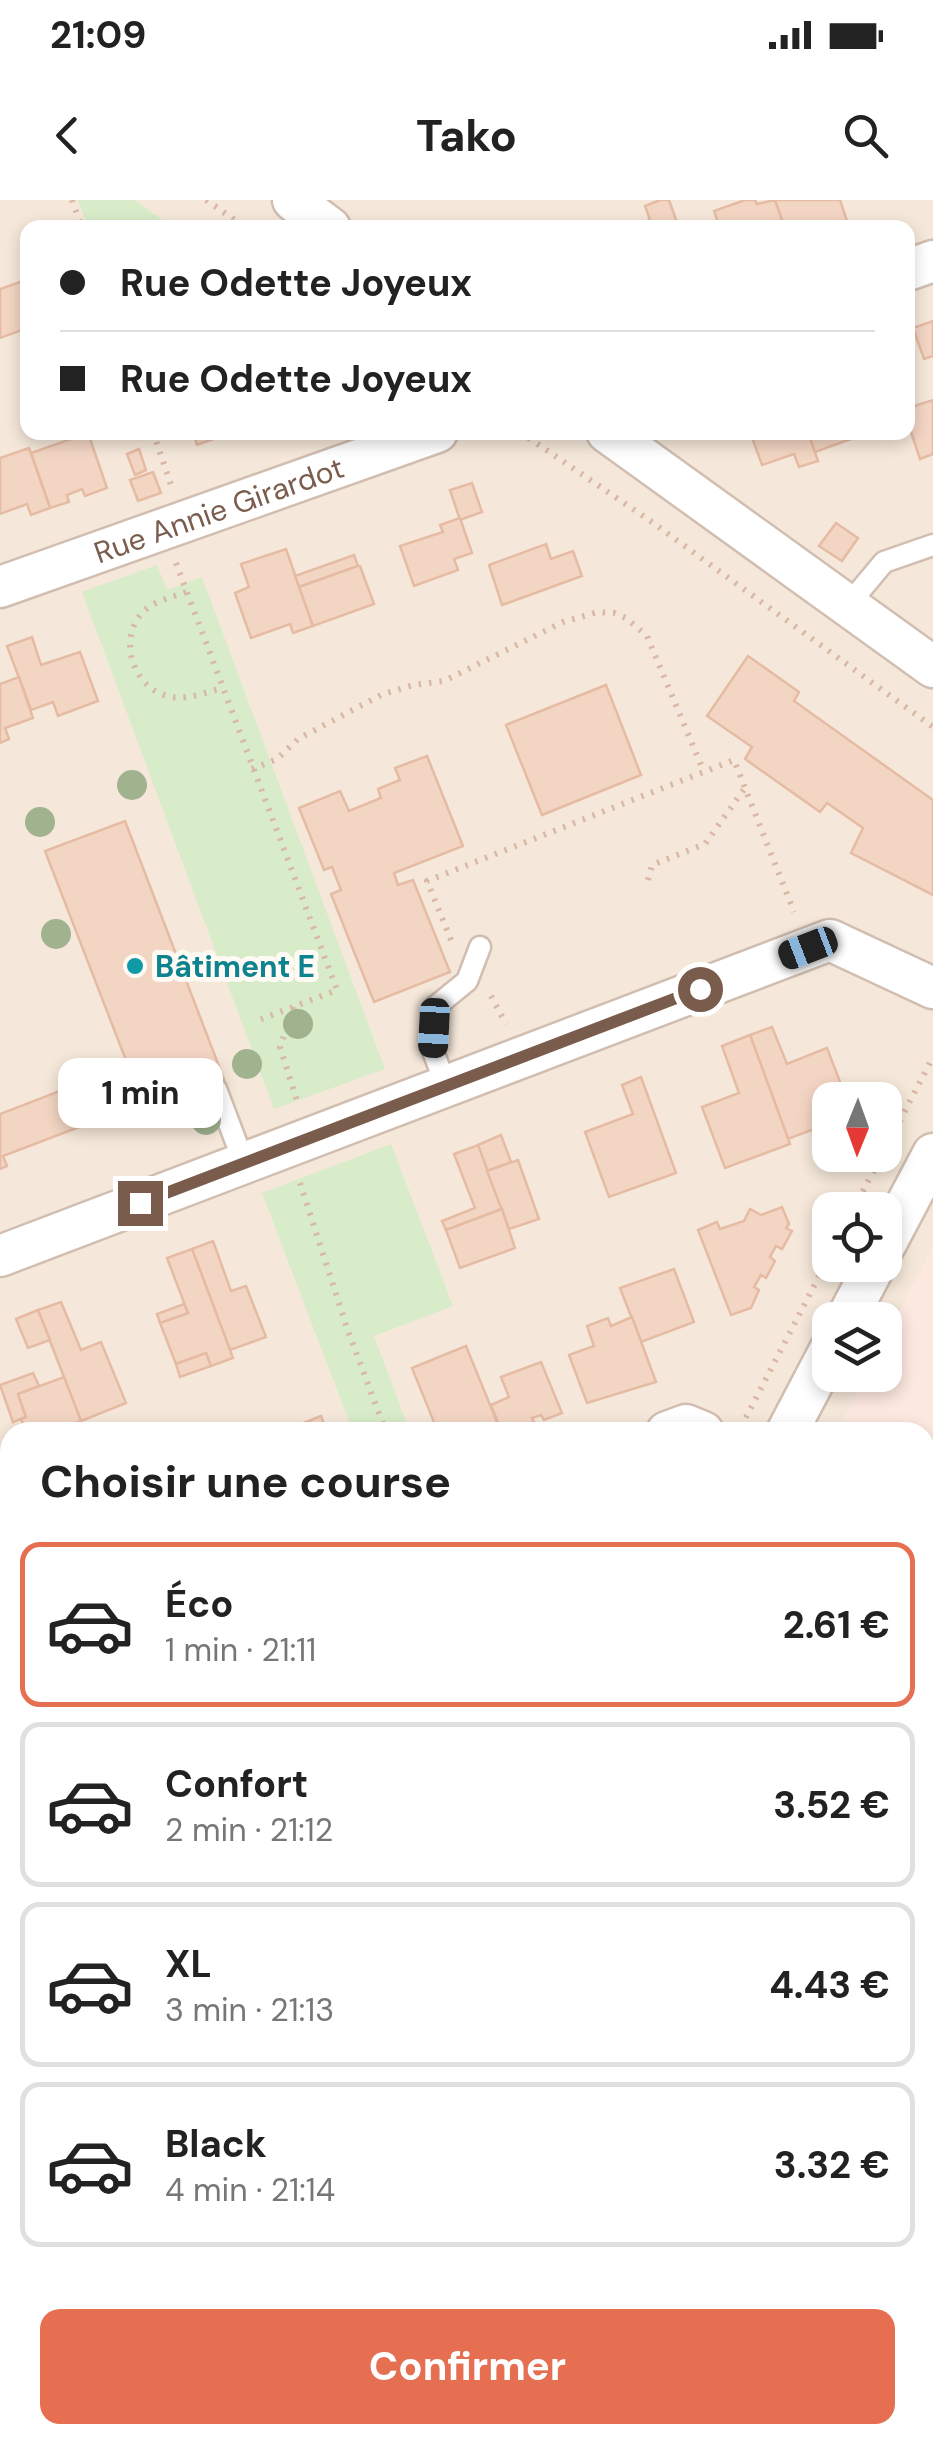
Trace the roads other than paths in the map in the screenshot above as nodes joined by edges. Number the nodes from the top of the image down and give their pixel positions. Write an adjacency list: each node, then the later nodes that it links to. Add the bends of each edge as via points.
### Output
1 (293, 200): 2 (street)
2 (319, 220)
3 (415, 440): 6 (street, Rue Annie Girardot)
4 (618, 440): 7 (street)
5 (933, 545): 7 (lane, via 884,562)
6 (0, 587)
7 (848, 605): 8 (street)
8 (933, 667)
9 (480, 947): 11 (lane, via 467,981 435,1007 432,1049)
10 (933, 988): 11 (street, via 830,940)
11 (446, 1086): 14 (street)
12 (216, 1089): 14 (lane)
13 (933, 1154): 15 (street)
14 (244, 1163): 16 (street)
15 (902, 1213)
16 (0, 1256)
17 (812, 1384): 18 (street)
18 (792, 1422)

